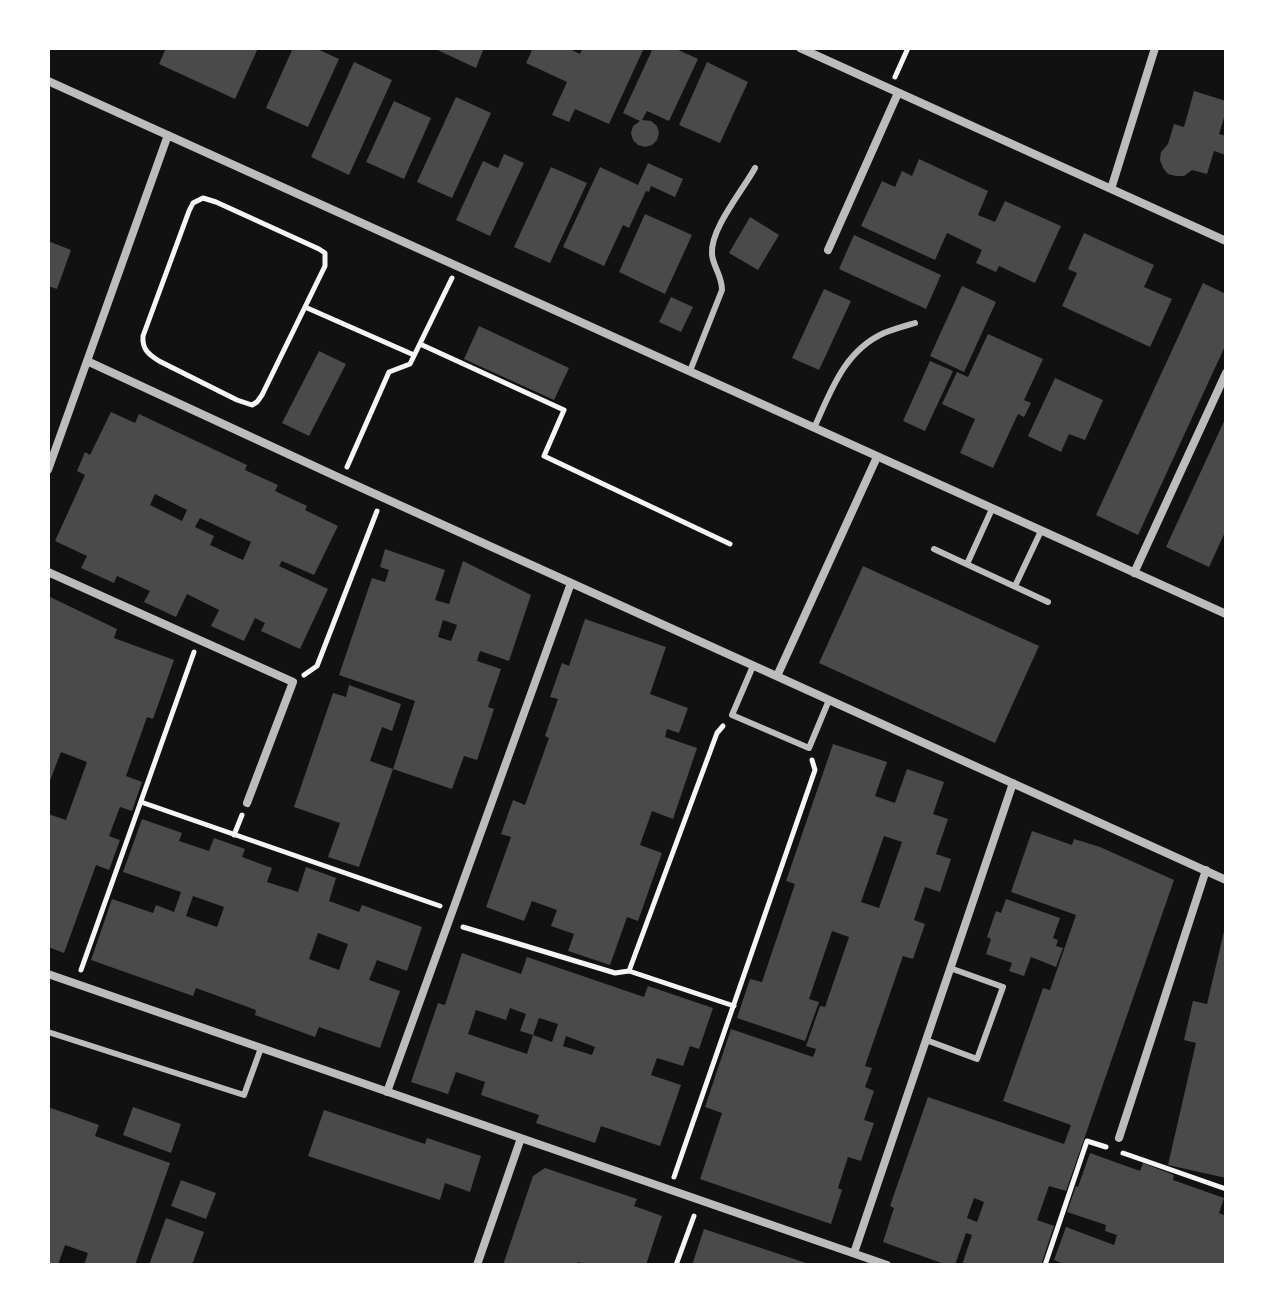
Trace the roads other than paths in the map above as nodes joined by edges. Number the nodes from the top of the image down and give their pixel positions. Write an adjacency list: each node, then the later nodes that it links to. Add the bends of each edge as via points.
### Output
1 (800, 48): 4 (street)
2 (1155, 48): 7 (street)
3 (48, 81): 5 (street)
4 (894, 91): 7 (street); 9 (street)
5 (168, 135): 11 (street); 12 (street)
6 (755, 168): 12 (lane, via 713,242 722,290)
7 (1111, 189): 8 (street)
8 (1226, 241)
9 (828, 250)
10 (915, 323): 14 (lane, via 885,332 859,348 846,362)
11 (87, 361): 16 (street); 23 (street)
12 (690, 371): 14 (street)
13 (1226, 373): 22 (street)
14 (814, 428): 15 (street)
15 (877, 457): 17 (street); 28 (street)
16 (48, 470)
17 (992, 509): 18 (street); 20 (lane)
18 (1041, 531): 22 (street); 24 (lane)
19 (934, 549): 20 (lane)
20 (967, 564): 24 (lane)
21 (48, 572): 31 (street, via 293,682)
22 (1134, 573): 26 (street)
23 (571, 583): 27 (street); 39 (street)
24 (1015, 586): 25 (lane)
25 (1048, 602)
26 (1226, 614)
27 (753, 666): 28 (street); 29 (lane, via 732,715 809,748)
28 (777, 676): 29 (street)
29 (829, 700): 30 (street)
30 (1013, 783): 32 (street); 34 (street)
31 (247, 803)
32 (1206, 870): 33 (street); 41 (street)
33 (1226, 880)
34 (950, 968): 37 (street); 37 (lane, via 1003,987 977,1059)
35 (48, 974): 38 (street)
36 (48, 1032): 38 (lane, via 244,1095)
37 (926, 1040): 42 (street)
38 (261, 1048): 39 (street)
39 (387, 1092): 40 (street)
40 (521, 1138): 42 (street); 43 (street)
41 (1119, 1138)
42 (854, 1253): 44 (street)
43 (477, 1265)
44 (887, 1265)

